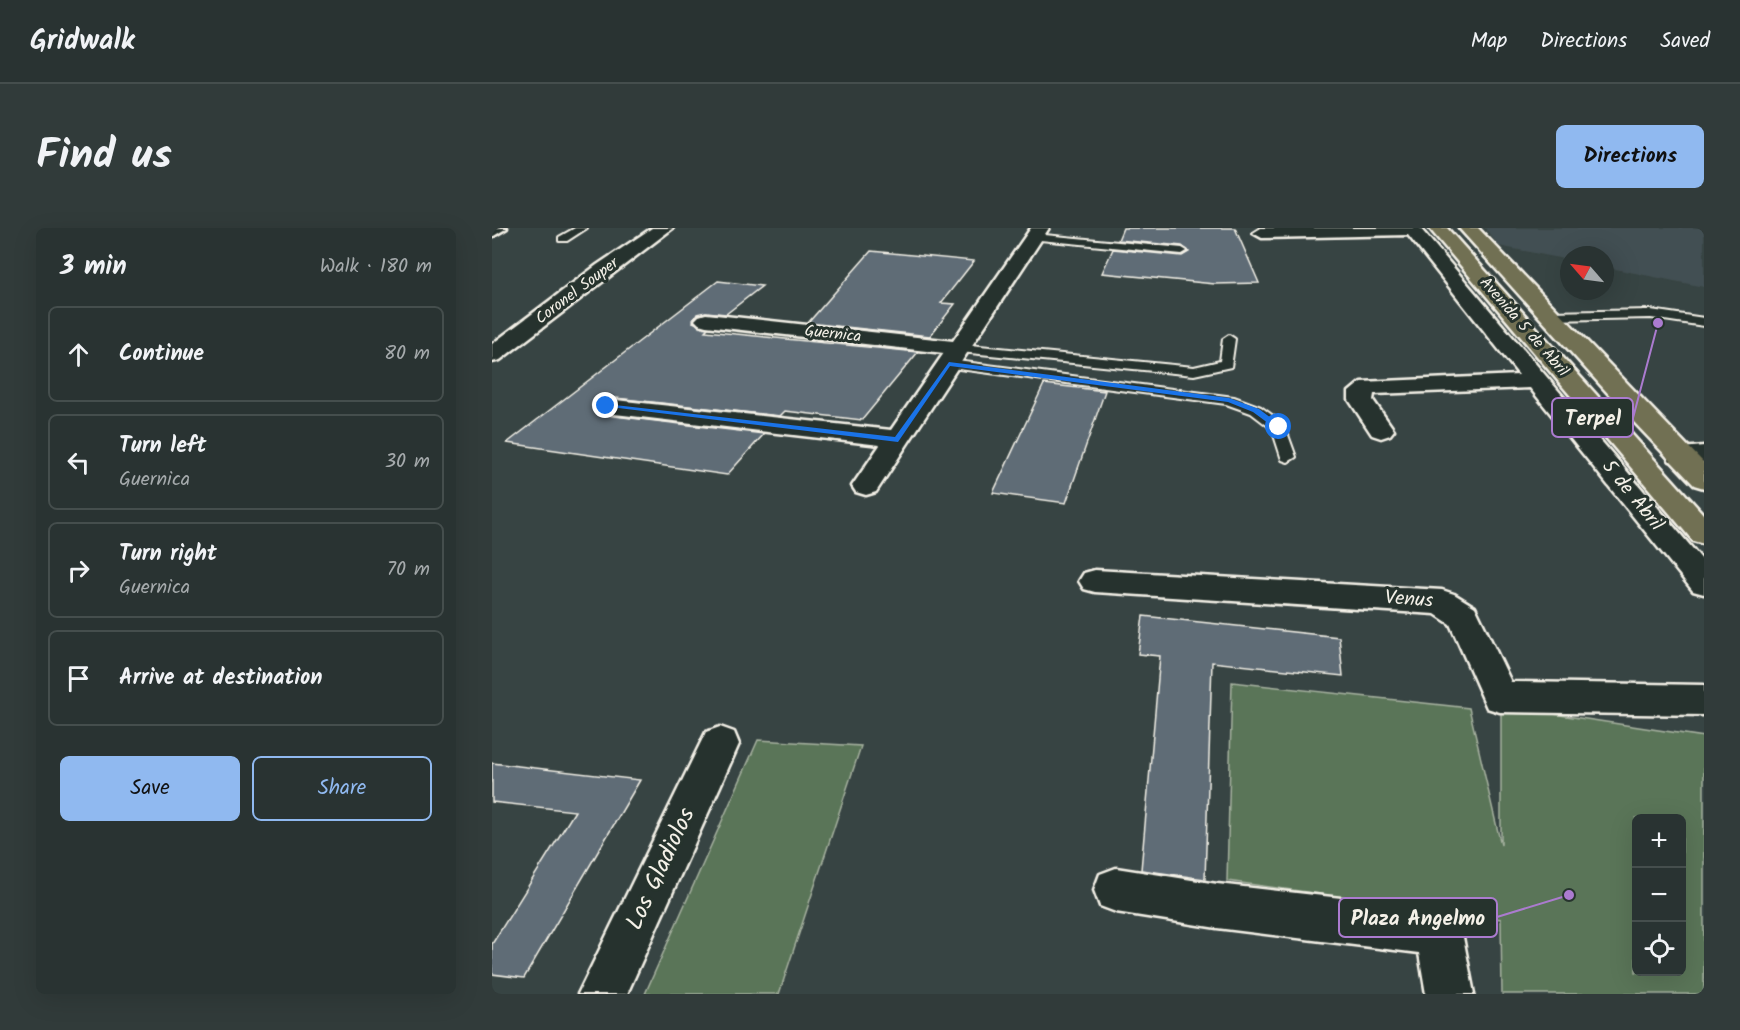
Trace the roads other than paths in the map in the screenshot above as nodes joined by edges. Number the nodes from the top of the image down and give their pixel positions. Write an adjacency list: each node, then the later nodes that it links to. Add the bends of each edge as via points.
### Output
1 (582, 228): 8 (lane)
2 (664, 228): 14 (street, Coronel Souper)
3 (1438, 228): 24 (main road, Avenida 5 de Abril)
4 (1468, 228): 10 (main road, Avenida 5 de Abril)
5 (1412, 229): 7 (street, 5 de Abril); 16 (street, 5 de Abril)
6 (1037, 232): 9 (lane); 15 (street)
7 (1262, 233)
8 (563, 239)
9 (1182, 251)
10 (1549, 316): 12 (lane, via 1651,314); 20 (main road, Avenida 5 de Abril)
11 (706, 321): 15 (street, Guernica)
12 (1704, 322)
13 (1229, 339): 15 (lane, via 1226,364 1194,371)
14 (492, 355)
15 (954, 356): 19 (street); 21 (lane, via 1229,400 1256,410 1279,427)
16 (1538, 381): 18 (street, via 1370,387 1361,392 1360,400); 26 (street, 5 de Abril)
17 (606, 406): 19 (street)
18 (1381, 430)
19 (898, 439): 23 (street)
20 (1692, 454): 22 (main road, Avenida 5 de Abril)
21 (1288, 458)
22 (1704, 479)
23 (866, 486)
24 (1704, 534)
25 (1095, 580): 27 (street, Venus, via 1442,602 1463,616 1500,697)
26 (1704, 583)
27 (1704, 700)
28 (720, 744): 30 (street, Los Gladiolos)
29 (1116, 890): 31 (street, via 1439,932)
30 (602, 994)
31 (1450, 994)

